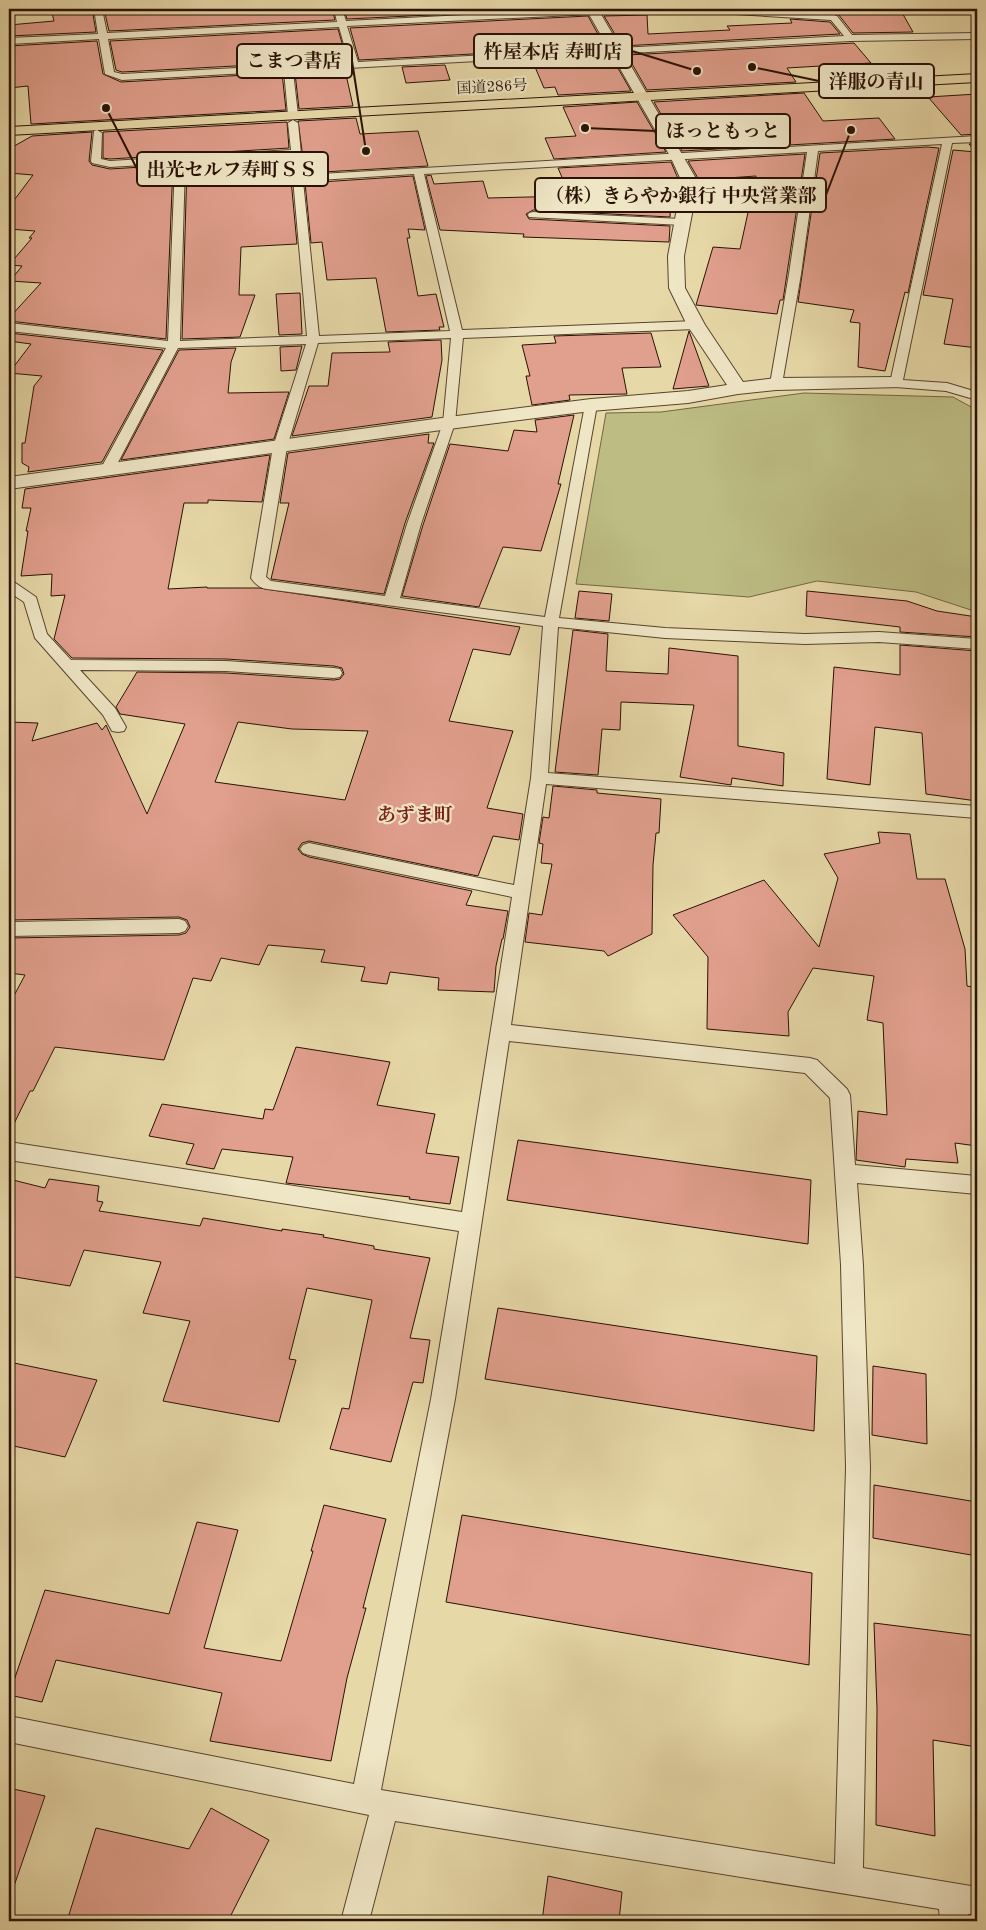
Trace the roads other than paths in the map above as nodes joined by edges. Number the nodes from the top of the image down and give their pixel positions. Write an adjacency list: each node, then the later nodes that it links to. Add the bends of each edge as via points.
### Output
1 (98, 9): 7 (lane)
2 (338, 9): 6 (lane)
3 (693, 9): 5 (lane)
4 (703, 9): 9 (lane, via 834,18)
5 (592, 10): 6 (lane); 11 (street)
6 (342, 24): 7 (lane); 12 (lane)
7 (104, 36): 10 (lane); 13 (lane, via 110,74 122,77)
8 (977, 36): 9 (lane)
9 (850, 38): 11 (lane)
10 (9, 42)
11 (618, 51): 12 (lane); 16 (street)
12 (354, 64): 13 (lane)
13 (288, 68): 17 (lane)
14 (977, 78): 16 (highway, 国道286号)
15 (977, 85): 16 (highway, 国道286号)
16 (644, 100): 17 (highway, 国道286号); 25 (street)
17 (293, 119): 18 (highway, 国道286号); 19 (highway, 国道286号); 24 (lane)
18 (9, 131)
19 (97, 133): 20 (highway, 国道286号); 26 (lane, via 96,160 110,164)
20 (9, 137)
21 (977, 139): 22 (lane)
22 (948, 140): 23 (lane); 36 (lane)
23 (813, 148): 25 (lane); 37 (lane)
24 (297, 153): 26 (lane); 28 (lane)
25 (677, 156): 27 (lane); 30 (street, via 690,182)
26 (180, 160): 35 (lane)
27 (418, 171): 28 (lane); 33 (lane)
28 (299, 178): 34 (lane)
29 (533, 215): 30 (lane)
30 (682, 222): 31 (street, via 676,256 678,288)
31 (696, 325): 33 (lane); 38 (street)
32 (9, 327): 35 (lane)
33 (457, 335): 34 (lane); 41 (lane)
34 (313, 340): 35 (lane); 42 (lane)
35 (174, 345): 43 (lane)
36 (896, 383): 37 (street); 39 (lane, via 947,387)
37 (776, 384): 38 (street)
38 (738, 388): 40 (street, via 688,397)
39 (977, 396)
40 (590, 405): 41 (street); 47 (lane)
41 (449, 423): 42 (street); 46 (lane)
42 (280, 447): 43 (street); 46 (lane, via 258,578 267,585)
43 (107, 470): 44 (street)
44 (9, 483)
45 (9, 585): 49 (lane, via 31,600 40,636)
46 (391, 602): 47 (lane)
47 (551, 622): 48 (lane, via 665,633 805,639 879,637); 52 (lane)
48 (977, 644)
49 (68, 665): 50 (lane, via 226,666); 51 (lane)
50 (334, 673)
51 (118, 727)
52 (538, 778): 53 (lane); 55 (lane)
53 (977, 812)
54 (309, 849): 55 (lane)
55 (522, 893): 58 (lane)
56 (179, 926): 57 (lane)
57 (9, 929)
58 (501, 1032): 60 (lane, via 810,1066 840,1095); 62 (lane)
59 (9, 1151): 62 (lane)
60 (845, 1173): 61 (lane); 65 (lane, via 852,1265 858,1468)
61 (977, 1185)
62 (471, 1223): 64 (lane)
63 (9, 1729): 64 (lane)
64 (375, 1802): 65 (lane); 67 (lane)
65 (849, 1881): 66 (lane)
66 (962, 1906)
67 (356, 1921)

